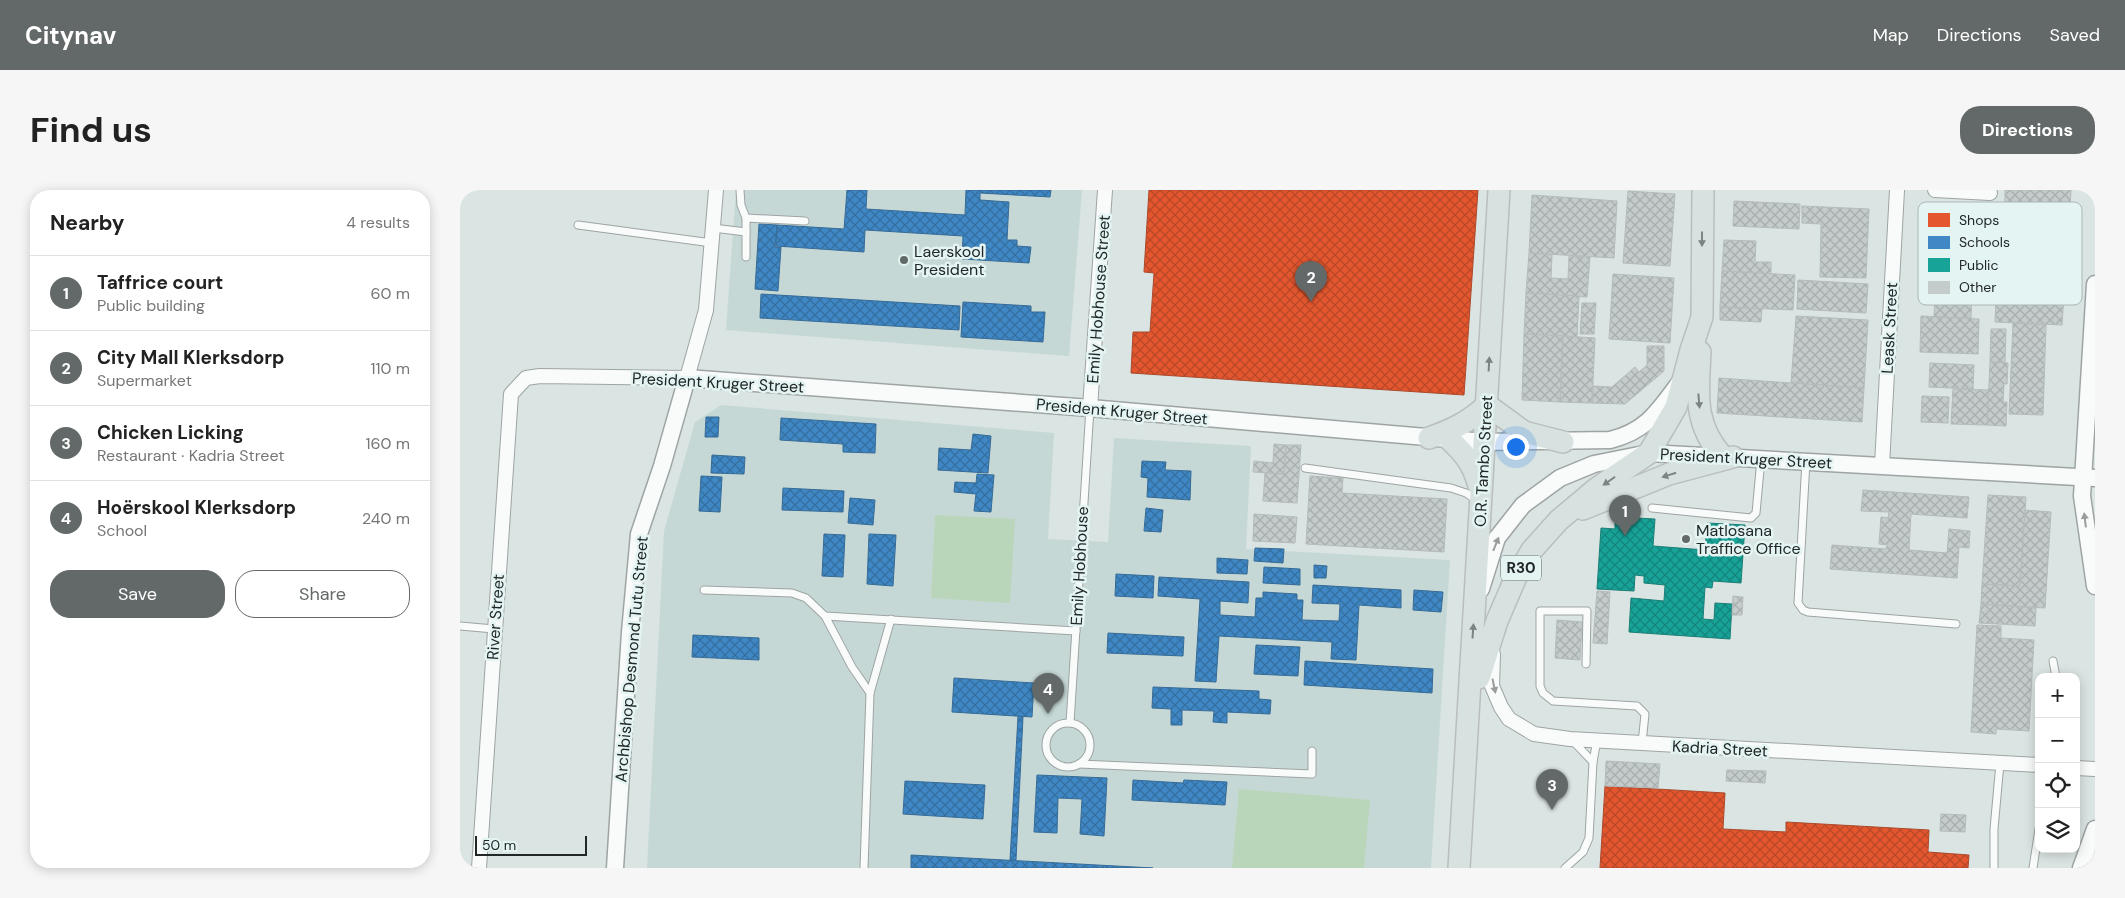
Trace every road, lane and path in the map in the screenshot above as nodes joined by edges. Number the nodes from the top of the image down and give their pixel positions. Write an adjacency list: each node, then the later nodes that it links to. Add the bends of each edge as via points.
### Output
1 (716, 190): 12 (street, Archbishop Desmond Tutu Street)
2 (740, 190): 9 (lane)
3 (1106, 190): 22 (street, Emily Hobhouse Street)
4 (1499, 190): 21 (main road, O.R. Tambo Street / R30, one-way to 4)
5 (1702, 190): 17 (main road, R30, one-way to 17)
6 (1897, 190): 31 (street, Leask Street)
7 (1935, 190): 8 (street)
8 (1990, 193)
9 (746, 218): 10 (lane); 13 (lane)
10 (805, 221)
11 (578, 225): 14 (lane)
12 (713, 228): 13 (lane); 14 (street, Archbishop Desmond Tutu Street)
13 (746, 232): 15 (lane)
14 (712, 243): 20 (street, Archbishop Desmond Tutu Street, via 706,310)
15 (746, 257)
16 (2095, 284): 33 (street)
17 (1702, 317): 18 (main road, R30); 28 (main road, one-way to 28, via 1698,391 1701,420 1714,447)
18 (1684, 376): 26 (street, President Kruger Street, via 1661,408 1639,430 1610,440); 27 (main road, R30, via 1676,407)
19 (532, 377): 20 (street, President Kruger Street); 45 (street, River Street, via 521,382 511,394)
20 (687, 378): 22 (street, President Kruger Street); 66 (street, Archbishop Desmond Tutu Street, via 639,534)
21 (1487, 405): 23 (main road, via 1455,429); 25 (main road, O.R. Tambo Street / R30); 26 (main road, via 1524,432)
22 (1090, 408): 23 (street, President Kruger Street); 46 (lane, Emily Hobhouse)
23 (1429, 438): 24 (street, President Kruger Street)
24 (1450, 440): 25 (street, President Kruger Street); 34 (main road, via 1474,467)
25 (1484, 442): 26 (street, President Kruger Street); 34 (main road, O.R. Tambo Street / R30)
26 (1563, 442)
27 (1649, 453): 28 (street, President Kruger Street); 36 (main road, O.R. Tambo Street / R30, one-way to 36, via 1596,489); 39 (street, President Kruger Street, one-way to 27, via 1497,538 1523,505 1560,478 1594,464)
28 (1728, 457): 29 (street, President Kruger Street); 36 (main road, one-way to 36, via 1669,474)
29 (1761, 459): 30 (street, President Kruger Street); 35 (lane, via 1756,513 1751,518)
30 (1806, 461): 31 (street, President Kruger Street); 43 (lane, via 1800,607 1808,612)
31 (1882, 465): 33 (street, President Kruger Street)
32 (1305, 468): 34 (lane, via 1451,488)
33 (2089, 478): 37 (street, one-way to 33, via 2085,524)
34 (1481, 499): 39 (main road, O.R. Tambo Street / R30)
35 (1652, 508)
36 (1559, 520): 42 (main road, O.R. Tambo Street / R30, via 1532,550)
37 (2095, 586)
38 (704, 590): 40 (lane, via 792,593 806,598)
39 (1475, 606): 52 (main road, O.R. Tambo Street / R30, one-way to 39)
40 (825, 616): 41 (lane); 50 (lane, via 852,668)
41 (891, 619): 46 (lane); 50 (lane)
42 (1497, 620): 52 (main road, O.R. Tambo Street / R30, via 1483,660); 53 (street, Kadria Street, one-way to 53, via 1492,686 1501,707 1509,719 1534,734)
43 (1956, 624)
44 (460, 626): 45 (lane)
45 (494, 629): 65 (street, River Street)
46 (1076, 631): 51 (lane, Emily Hobhouse)
47 (2053, 661): 49 (lane)
48 (1586, 664): 55 (lane, via 1586,611 1540,611 1540,686 1543,693 1553,701 1637,706 1645,714)
49 (2055, 673)
50 (870, 693): 67 (lane)
51 (1070, 723): 60 (lane, via 1079,725 1089,737 1089,752); 60 (lane, via 1054,727 1045,743 1052,760 1060,766)
52 (1466, 732): 68 (main road, O.R. Tambo Street / R30)
53 (1570, 738): 54 (street, Kadria Street); 57 (lane)
54 (1597, 740): 55 (street, Kadria Street); 57 (lane)
55 (1642, 743): 59 (street, Kadria Street)
56 (1312, 752): 60 (lane, via 1312,774)
57 (1593, 762): 69 (lane, via 1588,838 1582,852)
58 (2035, 762): 59 (street, Kadria Street)
59 (2000, 763): 70 (lane)
60 (1079, 764)
61 (2080, 768): 62 (street)
62 (2095, 769)
63 (2095, 829): 72 (street)
64 (2035, 853): 71 (lane)
65 (479, 868)
66 (615, 868)
67 (864, 868)
68 (1459, 868)
69 (1565, 868)
70 (1994, 868)
71 (2033, 868)
72 (2081, 868)

